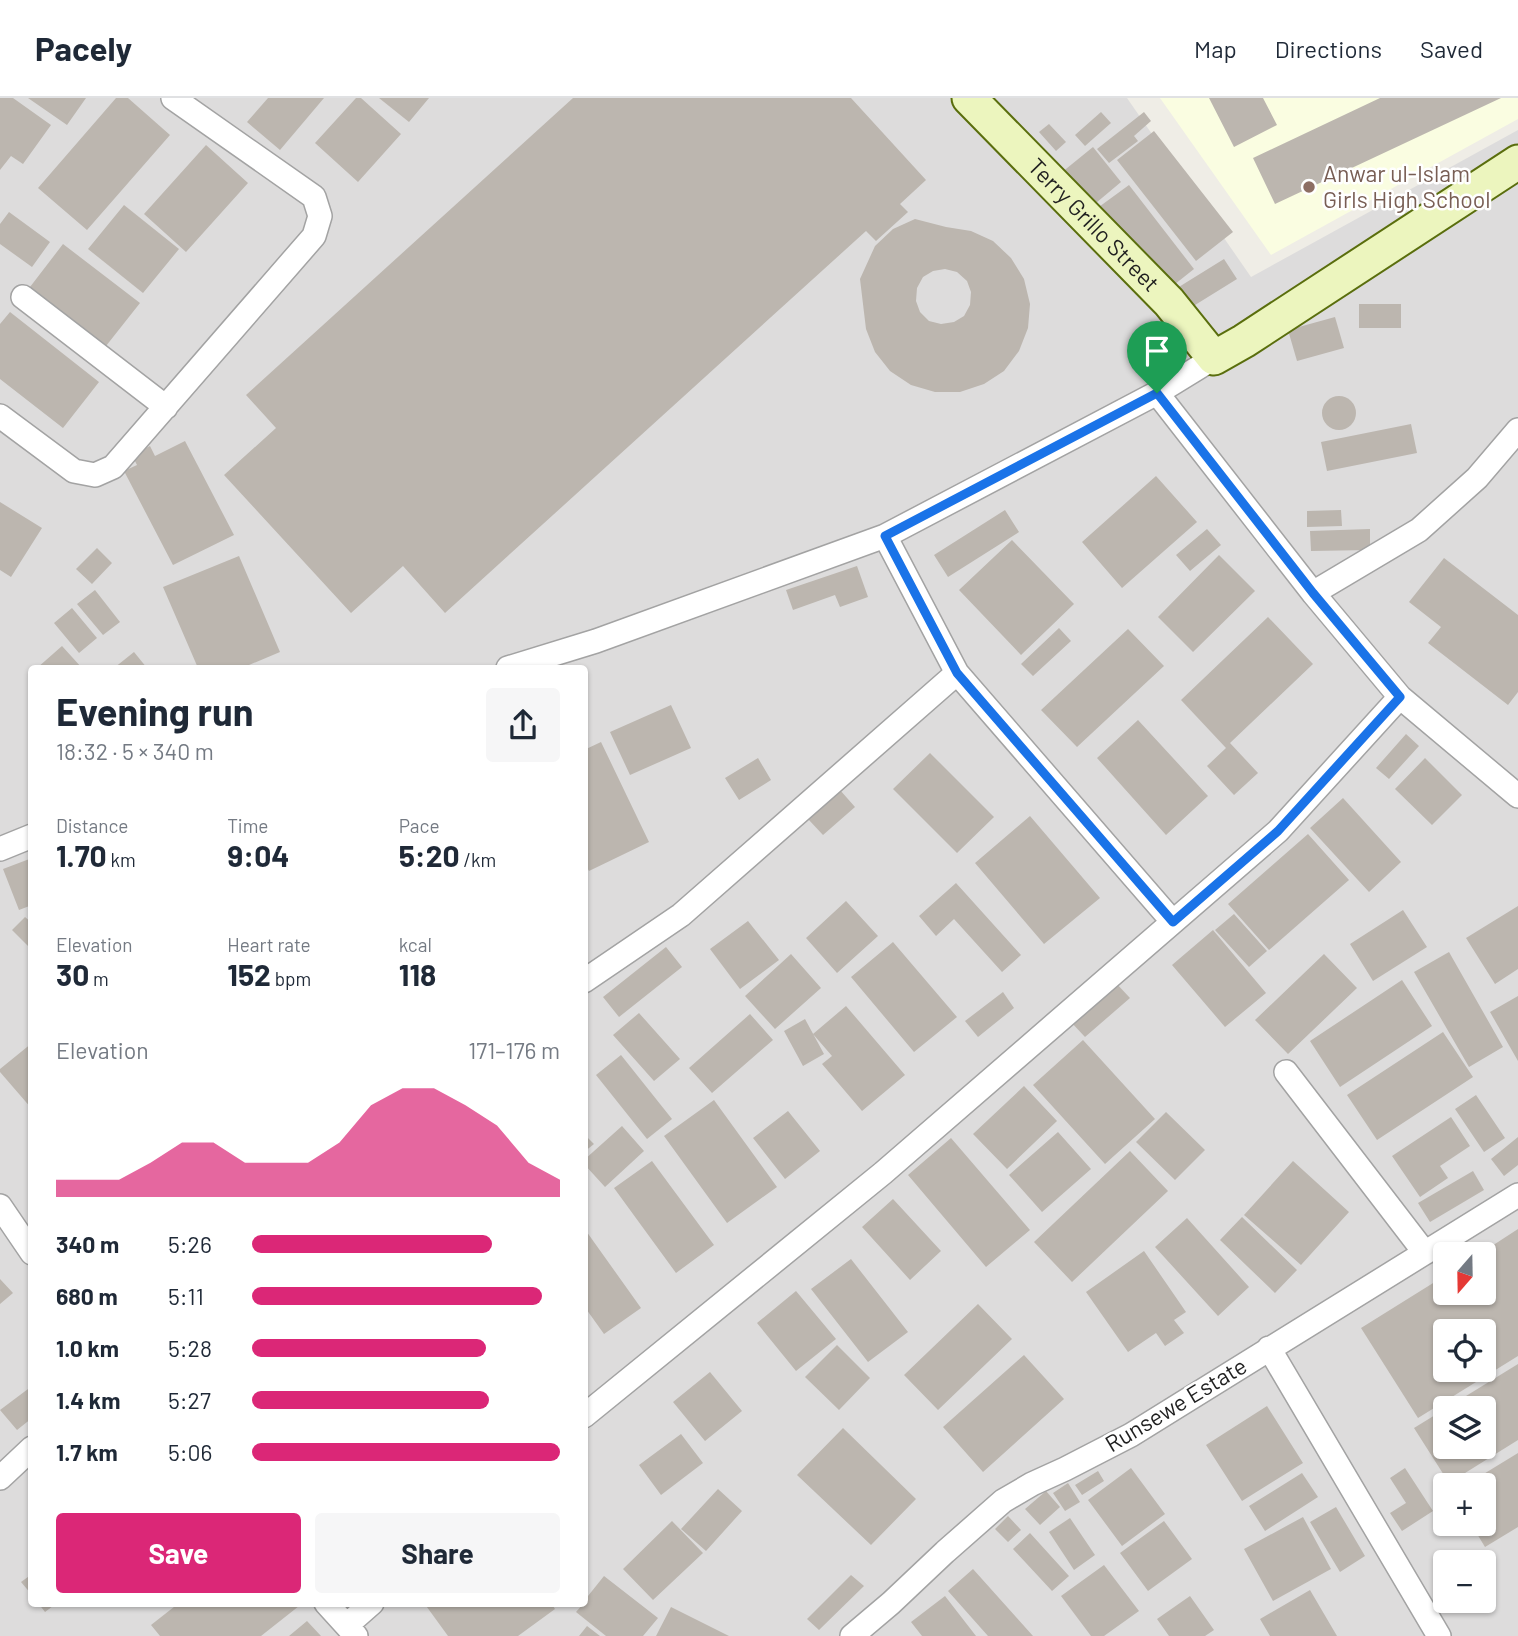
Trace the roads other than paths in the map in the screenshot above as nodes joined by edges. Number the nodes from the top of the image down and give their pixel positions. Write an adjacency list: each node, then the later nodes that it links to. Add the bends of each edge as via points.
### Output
1 (173, 98): 7 (street, via 314,197 320,216 314,236)
2 (970, 98): 5 (street, Terry Grillo Street, via 1169,302)
3 (1518, 162): 5 (street)
4 (23, 297): 7 (street)
5 (1214, 358): 6 (street)
6 (1157, 393): 10 (street); 11 (street)
7 (166, 407): 8 (street, via 113,467 95,475 74,471)
8 (0, 416)
9 (1518, 430): 11 (street, via 1477,478 1419,530)
10 (885, 536): 12 (street); 13 (street)
11 (1313, 593): 14 (street)
12 (518, 665)
13 (957, 673): 18 (street); 19 (street, via 681,915)
14 (1400, 697): 15 (street); 18 (street, via 1278,831)
15 (1518, 796)
16 (28, 838): 17 (street)
17 (0, 849)
18 (1173, 922): 26 (street, via 883,1173)
19 (588, 978)
20 (1286, 1072): 24 (street)
21 (1518, 1195): 24 (street, Runsewe Estate)
22 (0, 1206): 23 (street)
23 (28, 1247)
24 (1426, 1253): 25 (street, Runsewe Estate)
25 (1269, 1348): 32 (street, Runsewe Estate, via 1131,1434 1003,1501); 33 (street)
26 (589, 1404)
27 (28, 1451): 28 (street)
28 (0, 1478)
29 (330, 1607): 31 (street)
30 (369, 1607): 31 (street)
31 (351, 1631)
32 (852, 1636)
33 (1439, 1636)

